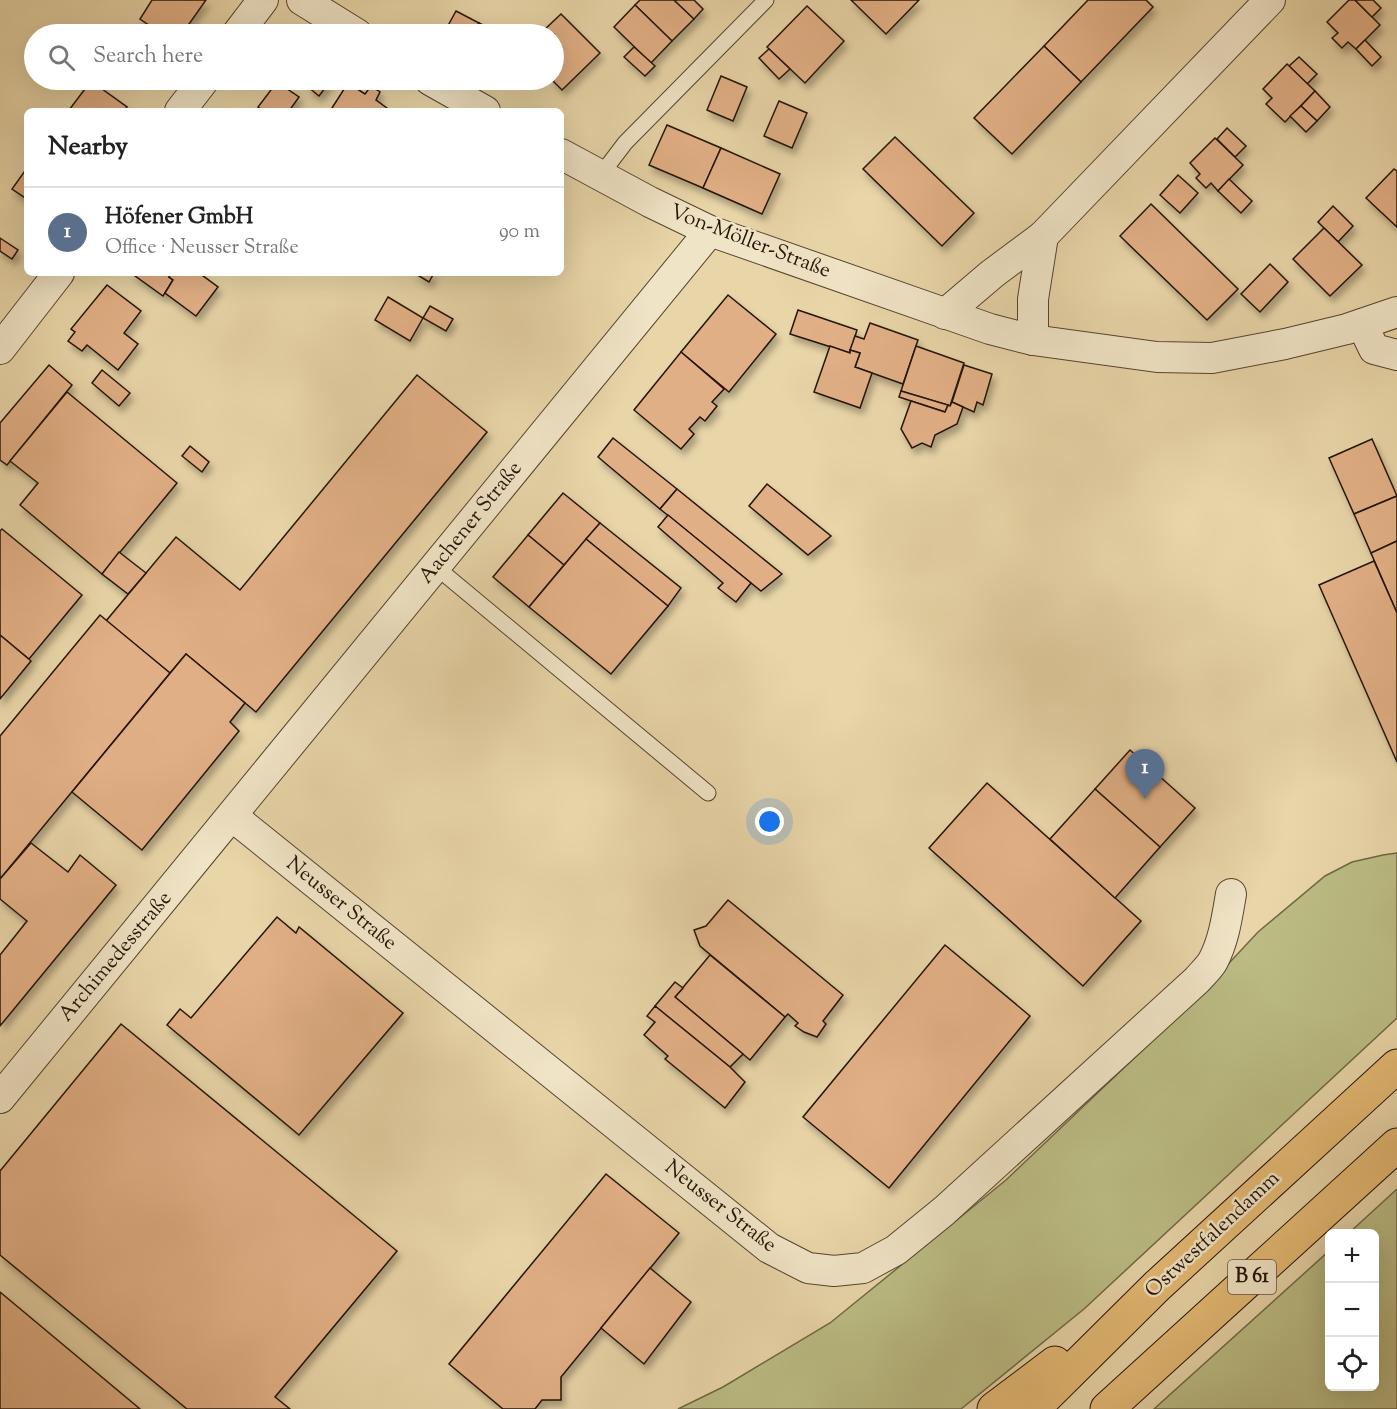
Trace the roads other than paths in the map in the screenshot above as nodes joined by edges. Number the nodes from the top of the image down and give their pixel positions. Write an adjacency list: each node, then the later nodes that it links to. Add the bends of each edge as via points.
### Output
1 (263, 0): 5 (street)
2 (302, 0): 6 (street)
3 (766, 0): 12 (lane, via 625,143)
4 (1270, 0): 14 (street)
5 (245, 24)
6 (341, 24)
7 (196, 90): 9 (street)
8 (447, 90): 10 (street)
9 (182, 108)
10 (479, 108)
11 (564, 156): 12 (street, Von-Möller-Straße)
12 (600, 176): 13 (street, Von-Möller-Straße)
13 (711, 231): 17 (street, Von-Möller-Straße); 22 (street, Aachener Straße)
14 (1043, 236): 17 (street); 19 (street, via 1033,299)
15 (57, 276): 20 (street)
16 (1397, 312): 18 (street, Von-Möller-Straße)
17 (945, 314): 19 (street, Von-Möller-Straße)
18 (1362, 324): 19 (street, Von-Möller-Straße, via 1212,358 1157,357); 21 (street, via 1374,349)
19 (1032, 340)
20 (0, 349)
21 (1397, 355)
22 (436, 567): 23 (lane); 24 (street, Aachener Straße)
23 (708, 793)
24 (232, 816): 25 (street, Neusser Straße, via 769,1248 808,1268 834,1271 862,1268 896,1250 944,1211 1197,980 1219,946); 27 (street, Archimedesstraße)
25 (1231, 894)
26 (1397, 1066): 29 (highway, Ostwestfalendamm / B 61)
27 (0, 1098)
28 (1397, 1145): 32 (highway, B 61)
29 (1157, 1286): 30 (highway, B 61); 31 (highway, Ostwestfalendamm / B 61)
30 (994, 1409)
31 (1033, 1409)
32 (1107, 1409)

